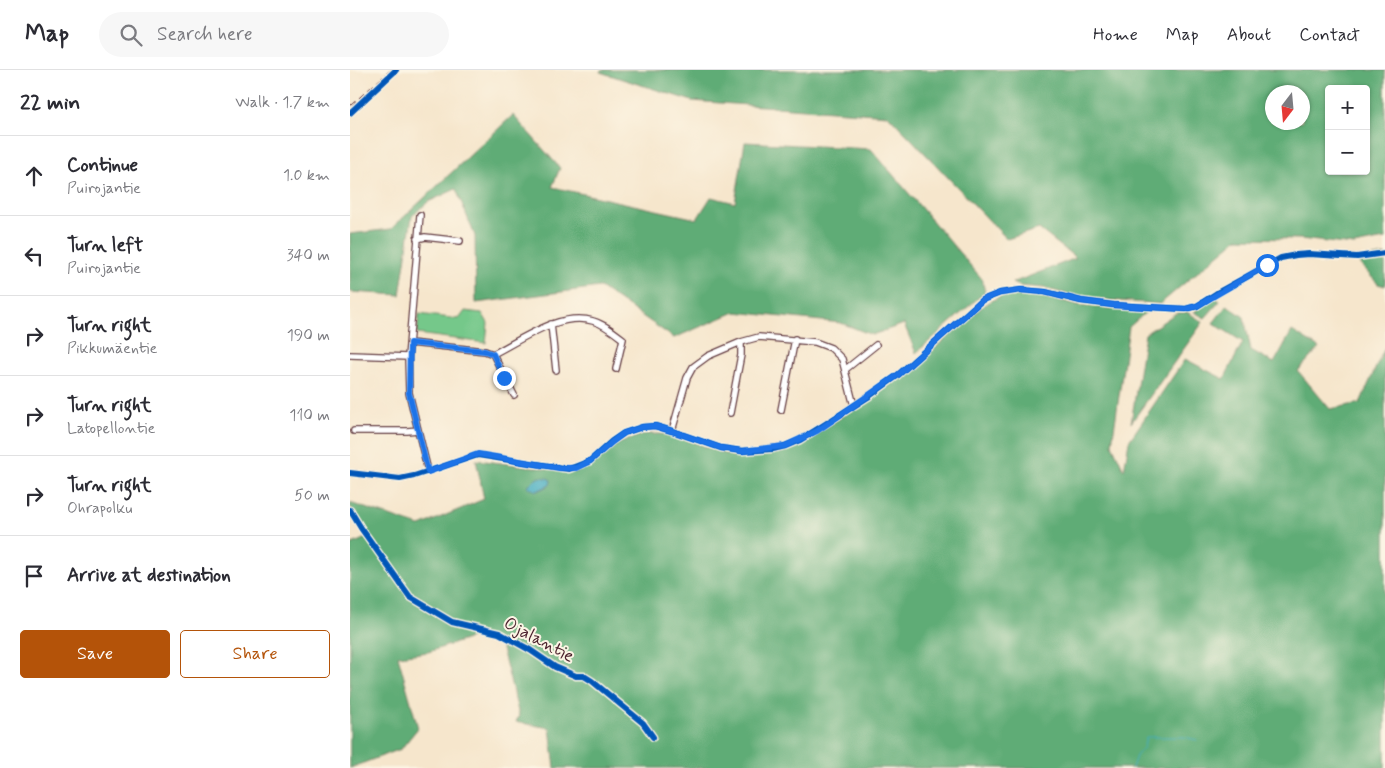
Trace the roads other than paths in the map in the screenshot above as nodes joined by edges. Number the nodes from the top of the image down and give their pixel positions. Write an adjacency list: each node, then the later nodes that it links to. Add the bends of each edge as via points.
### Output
1 (420, 215): 2 (street)
2 (417, 239): 3 (street); 8 (street)
3 (460, 241)
4 (1385, 253): 17 (street, via 1357,257 1296,254 1281,258 1197,306 1186,309 1113,305 1045,292 1021,290 1000,293 982,300 898,375)
5 (551, 324): 10 (street); 14 (street); 15 (street, via 582,318 600,323 616,334 624,343)
6 (795, 339): 7 (street, via 764,336); 13 (street, via 831,348 842,359); 18 (street)
7 (741, 342): 19 (street); 22 (street, via 708,356 693,367)
8 (410, 343): 10 (street); 12 (street)
9 (876, 345): 13 (street)
10 (493, 354): 16 (street)
11 (350, 355): 12 (street)
12 (408, 357): 20 (street, via 409,393)
13 (846, 369): 17 (street)
14 (556, 370)
15 (616, 370)
16 (514, 395)
17 (854, 406): 22 (street, via 800,440 773,449 742,451 721,448)
18 (781, 410)
19 (730, 413)
20 (418, 430): 21 (street); 23 (street)
21 (354, 431)
22 (672, 431): 23 (street, via 655,426 634,429 590,461 569,469 478,454)
23 (428, 472): 24 (street, via 400,479)
24 (350, 473)
25 (350, 510): 26 (street, Ojalantie, via 410,597 452,622 499,633 554,667 584,676 643,723)
26 (654, 737)

